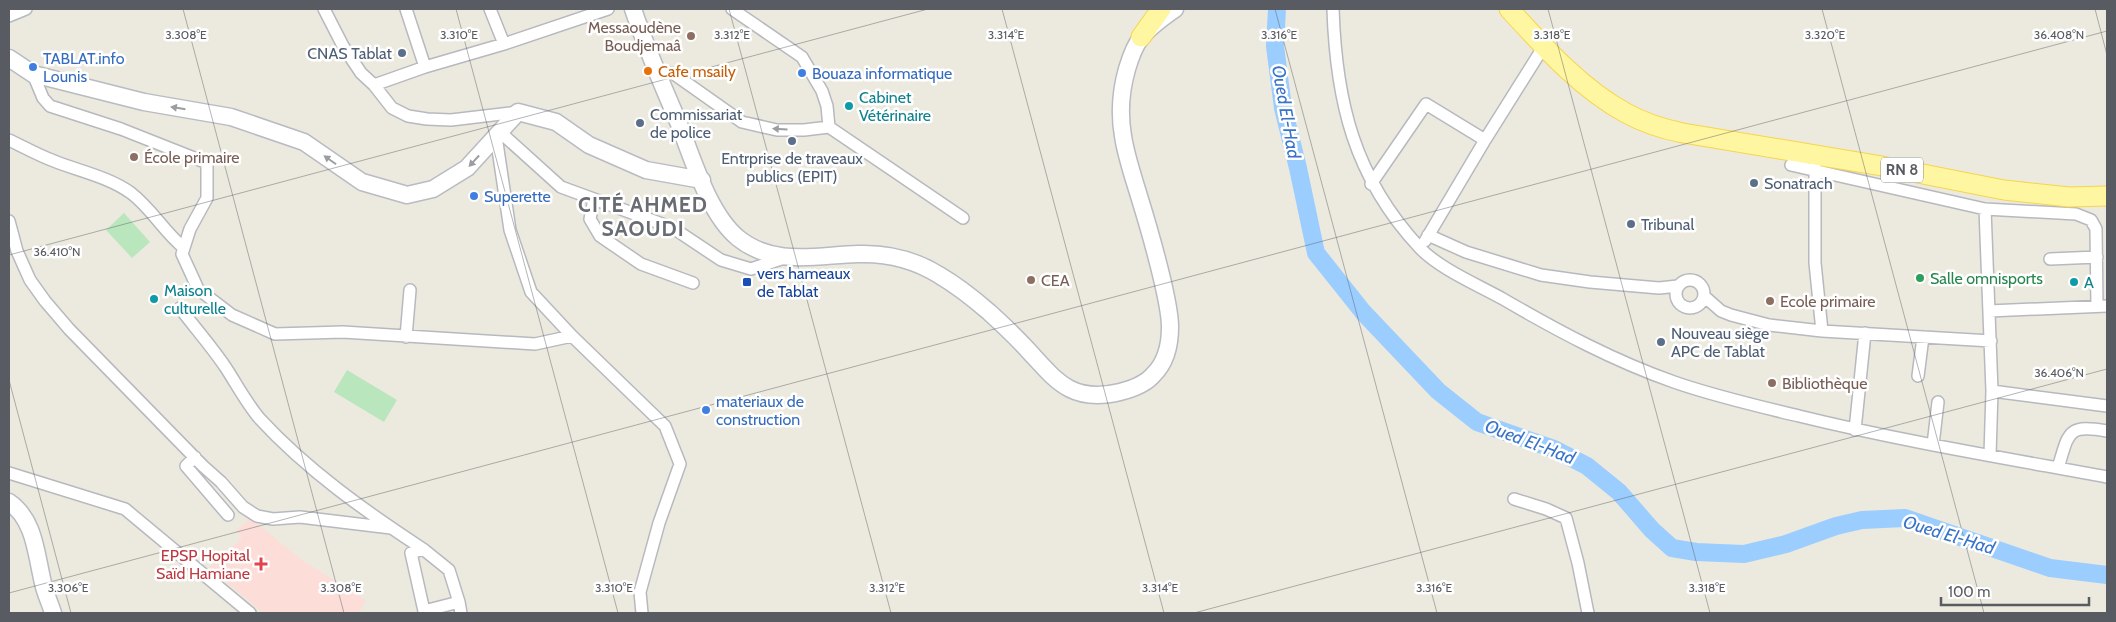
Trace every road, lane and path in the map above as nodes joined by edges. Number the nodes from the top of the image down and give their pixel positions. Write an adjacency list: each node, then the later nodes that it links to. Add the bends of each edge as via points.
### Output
1 (26, 9): 13 (street)
2 (324, 9): 21 (street, via 348,53)
3 (406, 9): 18 (street)
4 (490, 9): 15 (street)
5 (608, 9): 15 (street)
6 (633, 9): 19 (main road)
7 (732, 9): 23 (street, via 802,57 828,106)
8 (1162, 9): 14 (main road)
9 (1175, 9): 14 (main road)
10 (1333, 9): 31 (street, via 1345,112)
11 (1509, 9): 16 (main road, RN 8)
12 (1518, 9): 25 (main road, RN 8, via 1574,66 1609,96 1647,117)
13 (9, 16)
14 (1141, 37): 42 (main road, via 1123,83 1123,136 1155,247 1170,326 1163,362 1141,385 1102,396 1077,392 1062,385 988,311 922,265 888,256 860,254)
15 (504, 44): 18 (street)
16 (1544, 46): 25 (main road, RN 8, via 1585,84 1625,113 1662,128); 27 (street)
17 (9, 58): 20 (main road)
18 (425, 67): 21 (street)
19 (655, 69): 23 (street, one-way to 19, via 777,130 742,122 674,74); 30 (main road)
20 (33, 74): 24 (main road, one-way to 20, via 467,168 433,189 407,195 362,182 304,142 231,117 144,102); 39 (street, via 50,106 120,128 207,163 207,198)
21 (374, 85): 22 (street, via 392,108 408,116 451,120)
22 (518, 112): 24 (main road); 30 (main road, via 556,122 589,145 646,170)
23 (829, 128): 35 (street)
24 (498, 134): 33 (street, via 561,187); 55 (street, via 510,230 531,292)
25 (1697, 134): 28 (main road, RN 8)
26 (9, 140): 39 (street, via 131,193)
27 (1485, 140): 31 (street, via 1426,104); 37 (street)
28 (1815, 163): 29 (street); 32 (main road, RN 8, via 2004,190 2069,197); 34 (street); 53 (street, via 1815,263)
29 (1791, 164)
30 (702, 180): 42 (main road, via 721,220 739,239 762,252)
31 (1371, 184): 40 (street)
32 (2107, 196)
33 (594, 199): 42 (street, via 673,228 721,260 751,269); 44 (street, via 590,219 600,236 641,264)
34 (1985, 209): 41 (street, via 2086,217 2096,229); 52 (street)
35 (964, 218)
36 (9, 221): 38 (street)
37 (1428, 235): 40 (street); 46 (street, via 1466,252 1533,273)
38 (12, 242): 67 (street, via 30,280 45,301)
39 (184, 248): 56 (street, via 182,254 198,289 232,315 275,334 342,332)
40 (1420, 249): 63 (street, via 1452,271 1551,327 1620,361 1728,398)
41 (2096, 257): 43 (street); 48 (street)
42 (784, 258)
43 (2050, 258)
44 (693, 282)
45 (410, 290): 56 (street)
46 (1676, 291): 47 (street, via 1685,280 1695,280 1702,286); 49 (street, via 1683,307)
47 (1704, 296): 49 (street); 51 (street)
48 (2102, 306): 52 (street)
49 (1696, 307): 51 (street)
50 (180, 308): 74 (street, via 259,417 320,475)
51 (1721, 310): 53 (street, via 1756,323)
52 (1989, 311): 58 (street)
53 (1822, 331): 54 (street)
54 (1866, 333): 57 (street); 63 (street)
55 (572, 336): 56 (street, via 535,344); 79 (street, via 665,426 680,464 640,592)
56 (406, 337)
57 (1923, 337): 58 (street); 59 (street)
58 (1990, 341): 60 (street)
59 (1918, 376)
60 (1992, 391): 62 (street); 66 (street)
61 (1938, 402): 65 (street)
62 (2107, 406)
63 (1855, 430): 65 (street)
64 (2107, 431): 68 (street, via 2086,427 2071,433)
65 (1933, 445): 66 (street)
66 (1990, 455): 68 (street)
67 (194, 457): 73 (street, via 186,466); 74 (street, via 243,507 257,516 300,517)
68 (2058, 468): 70 (street)
69 (9, 473): 78 (street, via 125,509)
70 (2107, 477)
71 (1514, 499): 80 (street, via 1566,518)
72 (9, 502): 77 (main road, via 20,510 33,536 43,586)
73 (228, 515)
74 (391, 528): 75 (street)
75 (423, 549): 76 (street, via 449,570); 76 (street, via 411,553 424,611)
76 (460, 608)
77 (53, 613)
78 (250, 613)
79 (642, 613)
80 (1588, 613)

